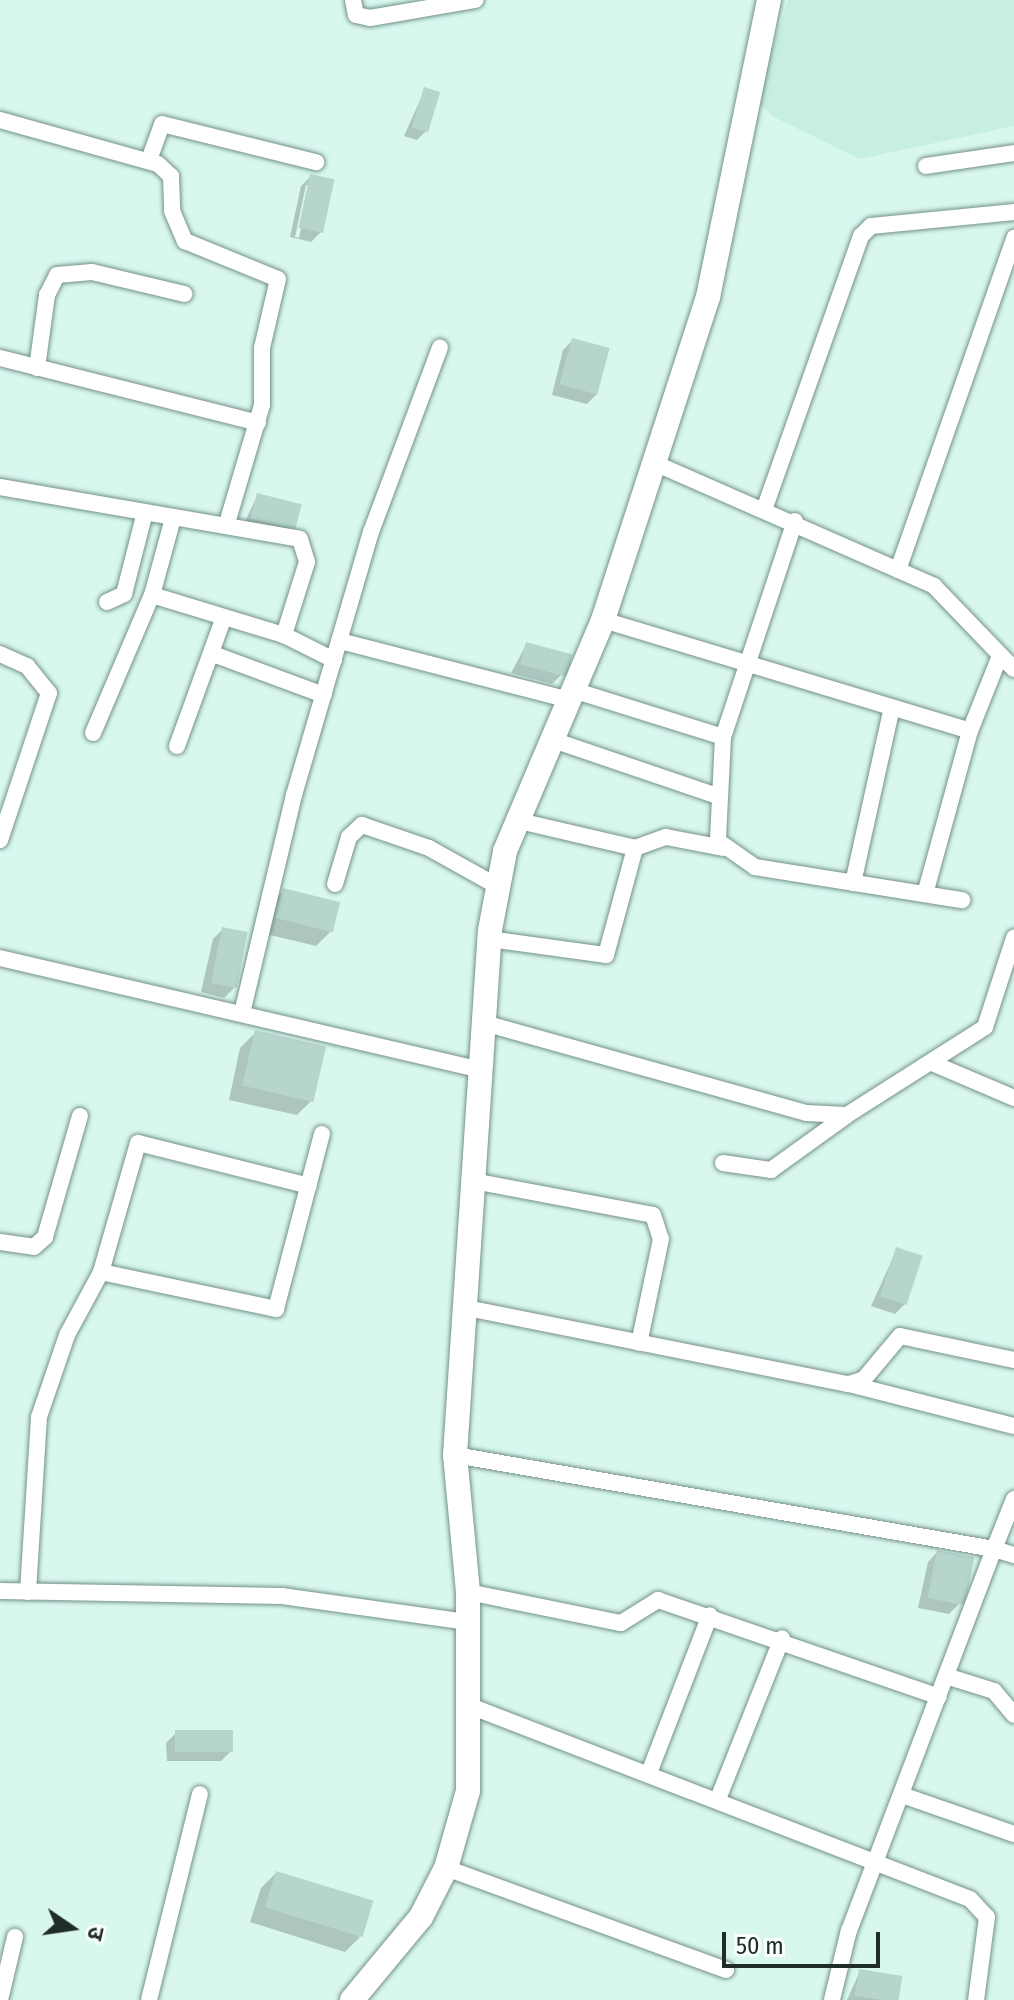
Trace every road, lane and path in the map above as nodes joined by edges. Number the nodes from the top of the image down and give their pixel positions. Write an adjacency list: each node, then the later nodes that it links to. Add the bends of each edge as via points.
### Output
1 (353, 0): 2 (street, via 356,15 370,18)
2 (475, 0)
3 (769, 0): 16 (street, via 708,297)
4 (0, 120): 6 (street)
5 (1014, 153): 8 (street)
6 (149, 160): 7 (street, via 162,124); 15 (street, via 171,176 172,211 185,241 278,279 262,348)
7 (316, 162)
8 (926, 166)
9 (1012, 209): 18 (street, via 871,226 861,236)
10 (1014, 238): 23 (street)
11 (184, 294): 14 (street, via 92,272 57,275 47,295)
12 (440, 347): 29 (street, via 371,532)
13 (0, 358): 14 (street)
14 (37, 368): 15 (street)
15 (258, 423): 22 (street)
16 (652, 462): 18 (street); 27 (street)
17 (1, 492): 19 (street)
18 (765, 507): 21 (street)
19 (144, 516): 20 (street); 25 (street, via 124,594)
20 (173, 518): 22 (street); 24 (street)
21 (795, 521): 23 (street); 34 (street)
22 (227, 523): 28 (street, via 306,545)
23 (898, 570): 32 (street, via 961,607)
24 (152, 595): 26 (street); 40 (street)
25 (107, 602)
26 (224, 617): 28 (street); 31 (street)
27 (603, 620): 34 (street); 37 (street)
28 (284, 635): 33 (street)
29 (340, 641): 33 (street); 37 (street)
30 (0, 654): 46 (street, via 27,666 49,693)
31 (213, 654): 36 (street); 43 (street)
32 (999, 658): 35 (street); 39 (street)
33 (334, 660): 36 (street)
34 (742, 662): 38 (street); 41 (street)
35 (1014, 669)
36 (324, 695): 57 (street)
37 (571, 695): 41 (street); 42 (street)
38 (892, 707): 39 (street); 49 (street)
39 (970, 731): 52 (street)
40 (93, 733)
41 (723, 737): 44 (street)
42 (550, 739): 44 (street); 45 (street)
43 (177, 746)
44 (717, 796): 48 (street, via 713,825)
45 (515, 820): 47 (street); 51 (street)
46 (0, 840)
47 (635, 848): 48 (street, via 666,837); 55 (street, via 606,955)
48 (723, 848): 49 (street, via 755,867)
49 (853, 883): 52 (street)
50 (335, 884): 51 (street, via 349,837 362,825 429,848)
51 (499, 887): 55 (street)
52 (925, 894): 53 (street)
53 (962, 900)
54 (1014, 938): 59 (street, via 985,1027)
55 (489, 939): 58 (street)
56 (0, 958): 57 (street)
57 (243, 1009): 60 (street)
58 (484, 1023): 60 (street); 62 (street, via 807,1113)
59 (932, 1063): 61 (street); 62 (street)
60 (481, 1070): 66 (street)
61 (1014, 1098)
62 (847, 1115): 65 (street, via 771,1170)
63 (80, 1116): 68 (street, via 45,1237 34,1247)
64 (322, 1134): 67 (street)
65 (723, 1163)
66 (473, 1181): 70 (street); 71 (street, via 653,1215 661,1239)
67 (309, 1186): 69 (street, via 276,1309); 69 (street, via 138,1143)
68 (0, 1242)
69 (101, 1272): 80 (street, via 67,1335 39,1417)
70 (467, 1308): 71 (street); 75 (street)
71 (639, 1343): 73 (street)
72 (1014, 1360): 73 (street, via 900,1336 864,1379)
73 (849, 1384): 74 (street)
74 (1014, 1426)
75 (455, 1455): 77 (street); 81 (street)
76 (1014, 1499): 77 (street)
77 (994, 1549): 78 (street); 85 (street)
78 (1014, 1555)
79 (0, 1591): 80 (street)
80 (28, 1592): 83 (street, via 282,1596)
81 (468, 1592): 82 (street, via 621,1623 651,1599); 83 (street)
82 (710, 1615): 84 (street); 89 (street)
83 (468, 1622): 87 (street)
84 (782, 1638): 86 (street); 92 (street)
85 (946, 1676): 86 (street); 88 (street, via 994,1691)
86 (939, 1697): 91 (street)
87 (470, 1706): 89 (street); 95 (street, via 468,1791)
88 (1014, 1715)
89 (649, 1773): 92 (street)
90 (200, 1794): 99 (street)
91 (902, 1795): 93 (street); 94 (street)
92 (718, 1799): 94 (street)
93 (1014, 1834)
94 (877, 1860): 101 (street); 102 (street, via 981,1907 987,1917)
95 (446, 1868): 97 (street); 100 (street, via 421,1917)
96 (15, 1937): 98 (street)
97 (726, 1970)
98 (0, 2000)
99 (149, 2000)
100 (352, 2000)
101 (832, 2000)
102 (976, 2000)

